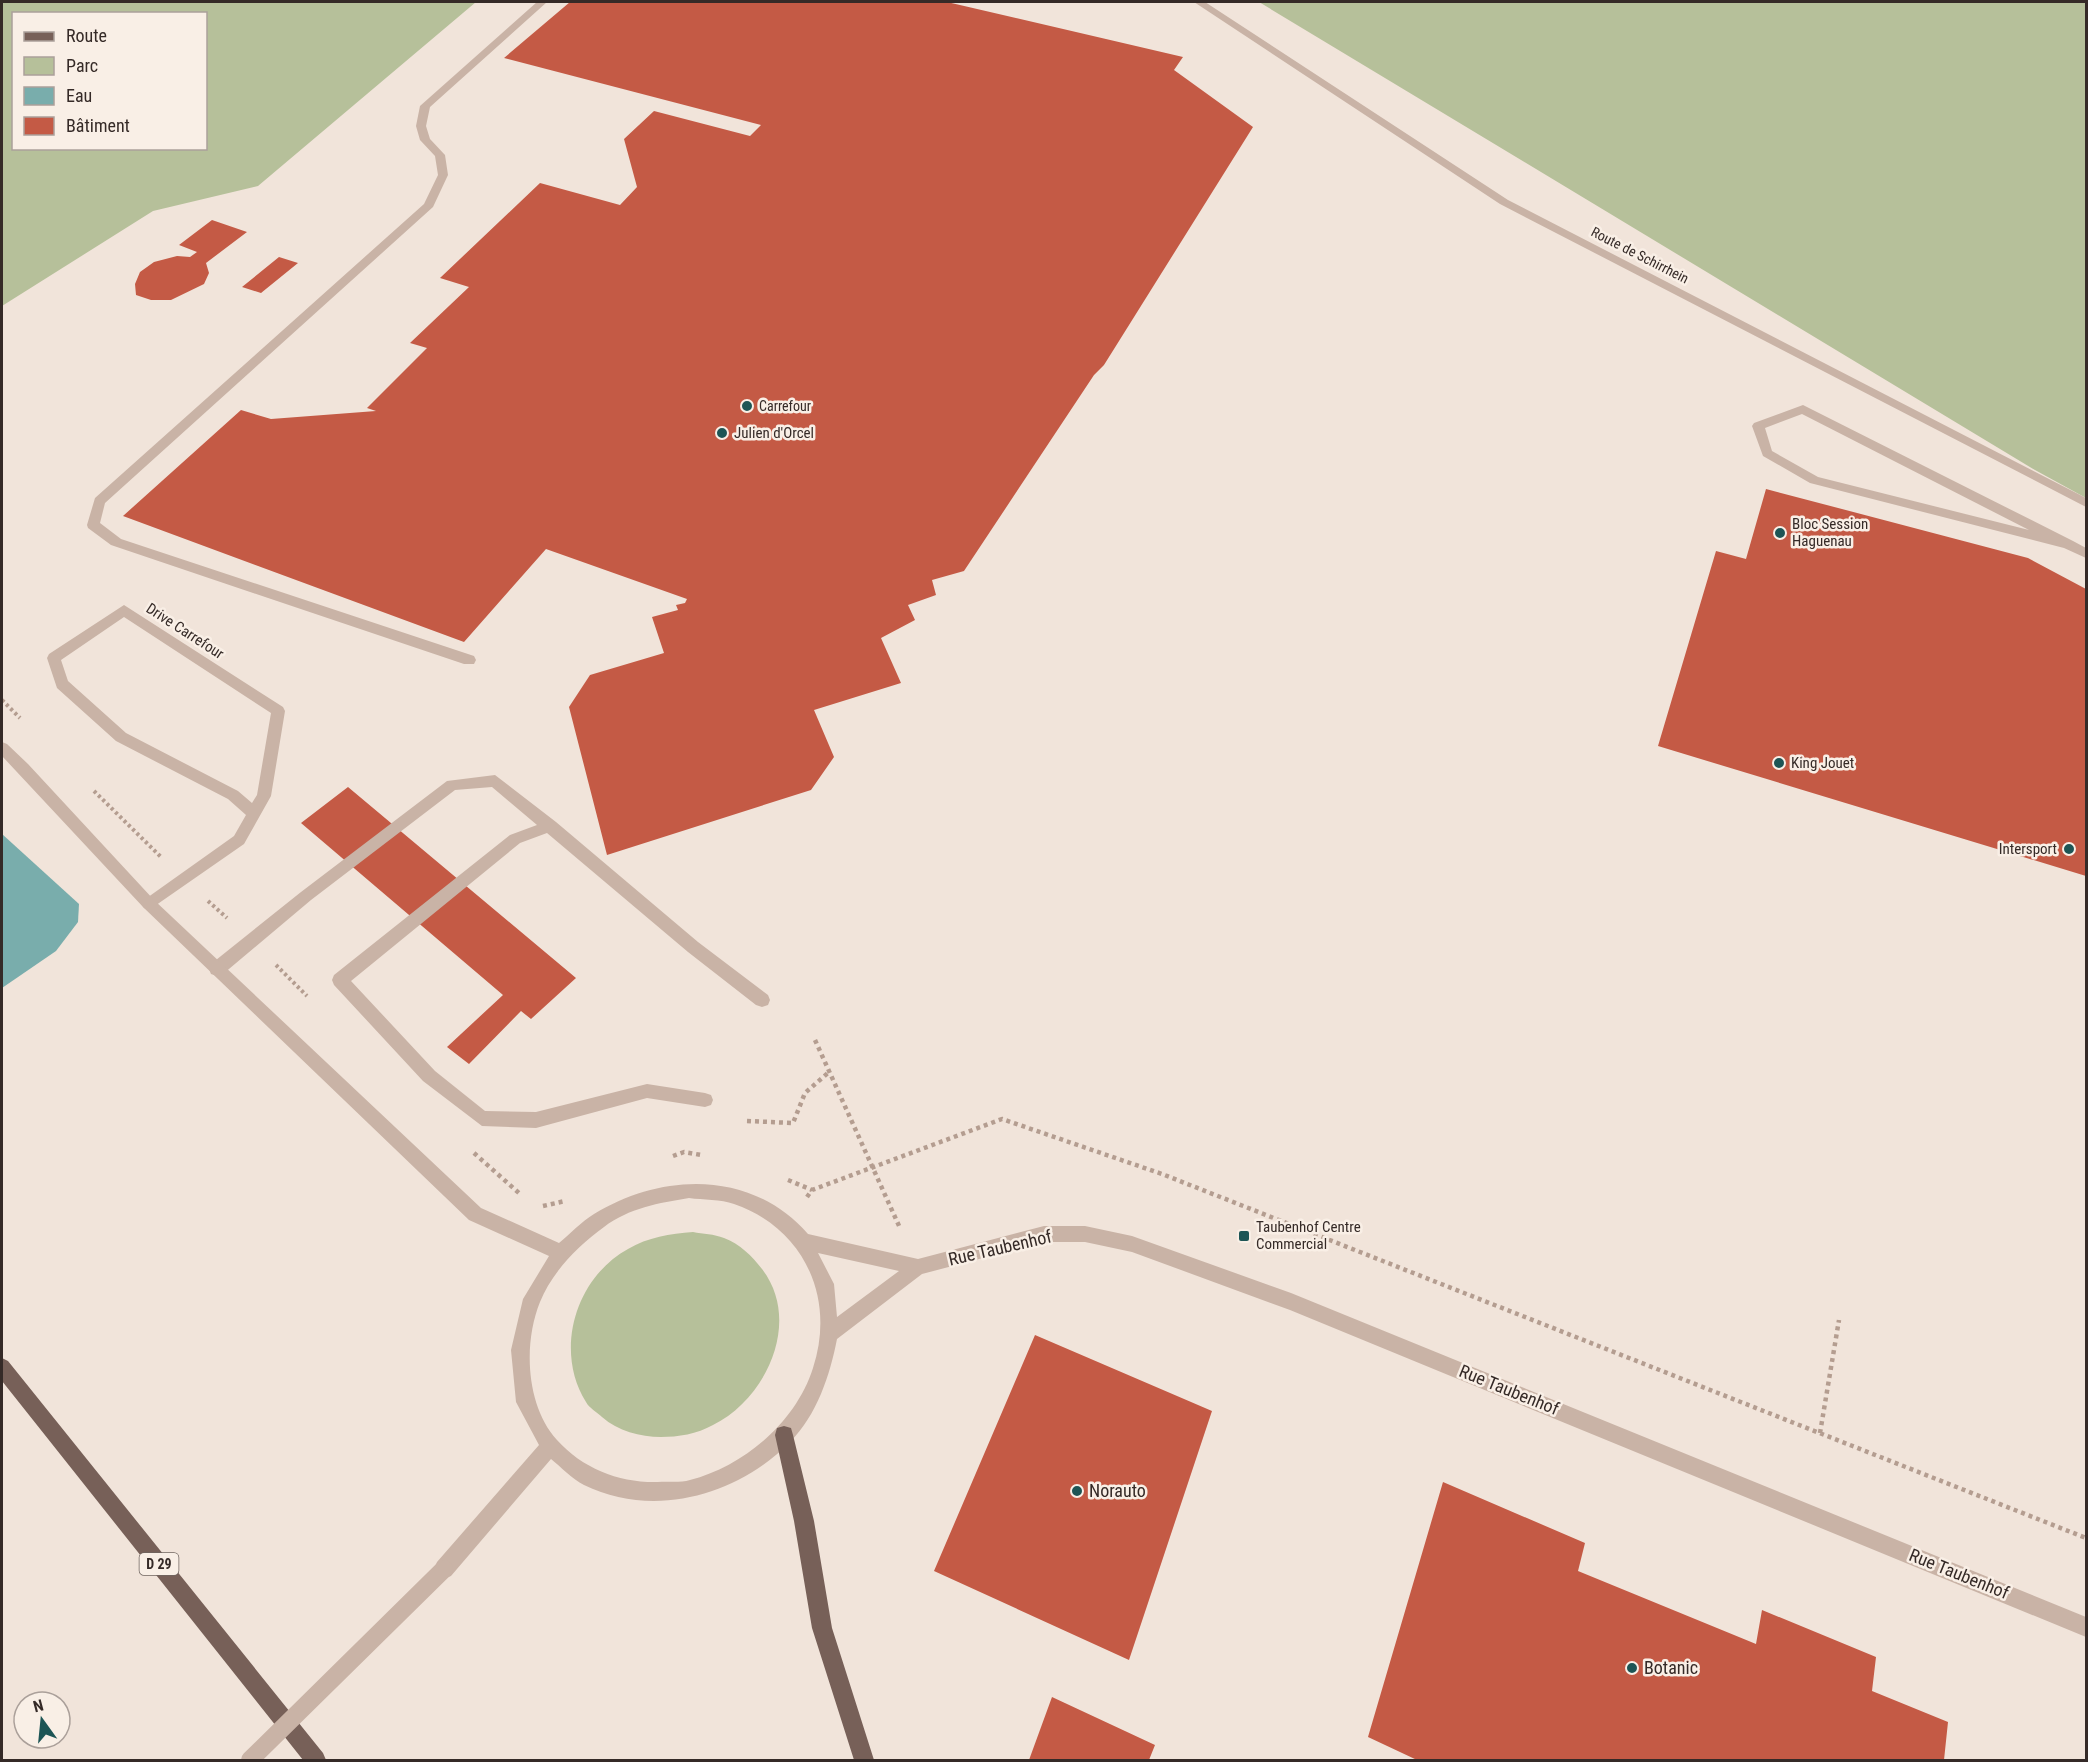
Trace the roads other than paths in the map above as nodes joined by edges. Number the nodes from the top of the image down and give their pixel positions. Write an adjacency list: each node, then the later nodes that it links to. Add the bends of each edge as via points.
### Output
1 (542, 2): 6 (street, via 425,106 421,126 425,140 440,155 443,175 429,205 99,501 93,525 116,542)
2 (1199, 2): 3 (street, Route de Schirrhein, via 1504,201)
3 (2086, 503)
4 (2068, 544): 4 (street, via 1803,409 1758,426 1767,453 1814,480); 5 (street)
5 (2086, 554)
6 (468, 660)
7 (2, 748): 10 (street)
8 (254, 813): 8 (street, Drive Carrefour, via 264,796 278,711 124,610 54,658 62,684 122,736 232,795); 10 (street, Drive Carrefour, via 239,840)
9 (551, 826): 11 (street, via 495,781 452,785); 12 (street); 13 (street, via 515,839 340,980 429,1076 482,1118 536,1120 647,1091)
10 (148, 904): 11 (street)
11 (217, 969): 15 (street, via 475,1214)
12 (762, 1000)
13 (705, 1100)
14 (803, 1241): 15 (street, via 774,1214 734,1195 689,1190 643,1198 599,1220); 16 (street, Rue Taubenhof); 17 (street, via 825,1284)
15 (561, 1253): 20 (street, via 532,1299 520,1350 525,1402)
16 (918, 1267): 17 (street, Rue Taubenhof); 21 (street, Rue Taubenhof, via 1044,1234 1085,1234 1132,1244 1300,1306)
17 (829, 1334): 19 (street, via 822,1370 806,1404)
18 (2, 1367): 23 (main road, D 29)
19 (784, 1435): 20 (street, via 740,1470 689,1490 636,1492 588,1477); 24 (main road, via 804,1521 822,1628)
20 (550, 1446): 22 (street, bridge, via 444,1569)
21 (2086, 1627)
22 (250, 1761)
23 (316, 1761)
24 (864, 1761)

